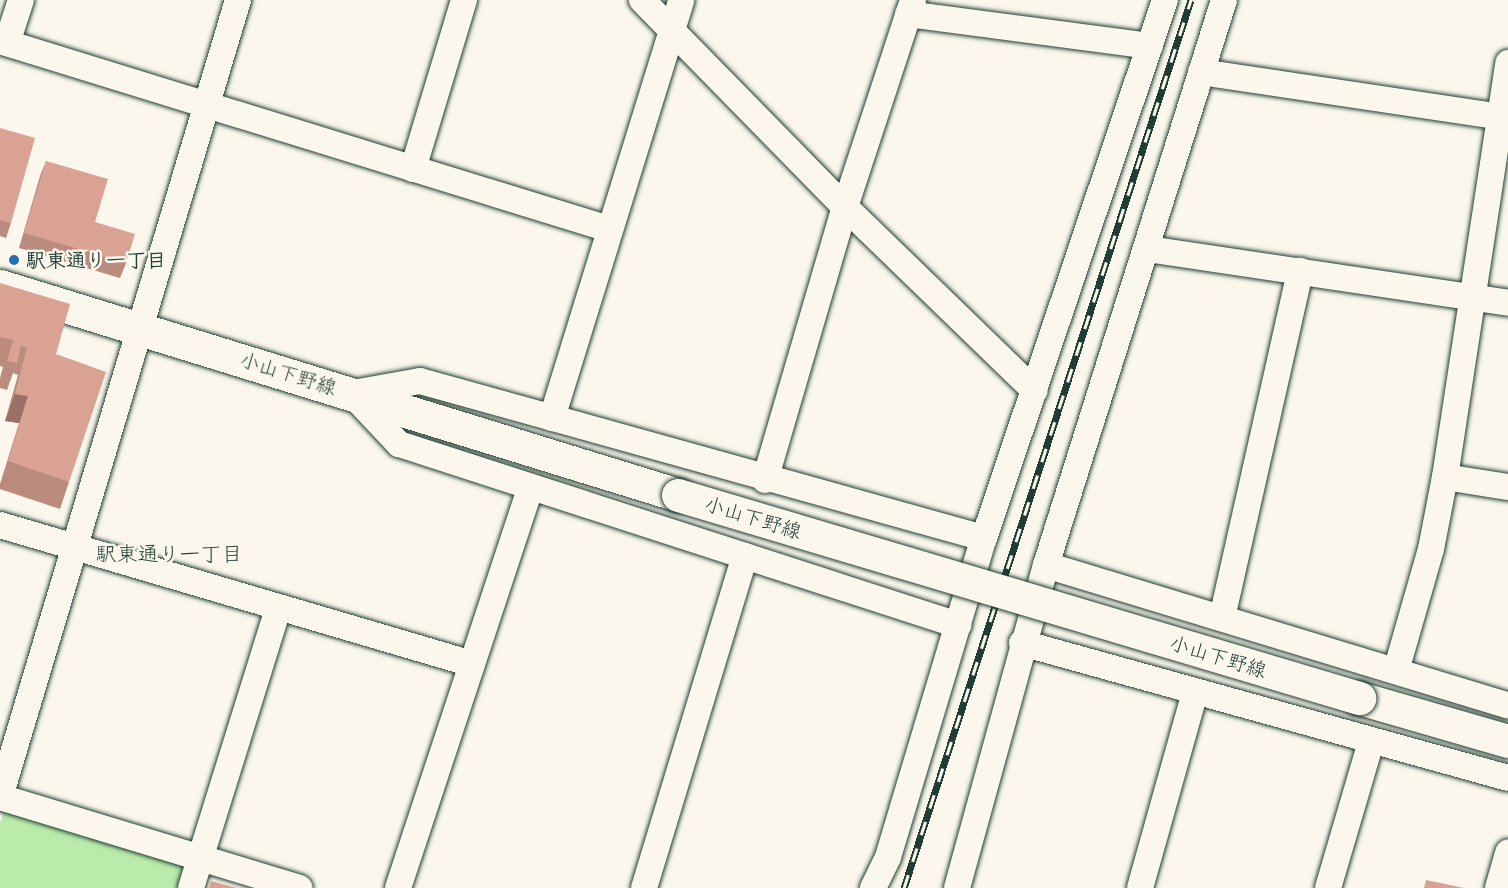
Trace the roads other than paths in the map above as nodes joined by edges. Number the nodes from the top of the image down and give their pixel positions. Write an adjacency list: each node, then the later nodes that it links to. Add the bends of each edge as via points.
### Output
1 (21, 0): 10 (street)
2 (238, 0): 14 (street)
3 (465, 0): 16 (street)
4 (642, 0): 9 (street)
5 (681, 0): 9 (street)
6 (1165, 0): 11 (street)
7 (1224, 0): 13 (street)
8 (911, 7): 11 (street); 17 (street)
9 (672, 30): 17 (street); 18 (street)
10 (4, 42): 14 (street)
11 (1150, 46): 25 (street)
12 (1508, 63): 15 (street)
13 (1201, 72): 15 (street); 19 (street)
14 (206, 104): 16 (street); 24 (street)
15 (1504, 118): 22 (street)
16 (413, 169): 18 (street)
17 (845, 207): 25 (street); 29 (street)
18 (609, 229): 27 (street)
19 (1148, 249): 20 (street); 36 (street)
20 (1300, 271): 22 (street); 38 (street)
21 (0, 286): 24 (main road, 小山下野線)
22 (1473, 298): 23 (street); 28 (street)
23 (1508, 303)
24 (140, 328): 26 (main road, 小山下野線); 34 (street)
25 (1035, 392): 33 (street)
26 (352, 393): 27 (street, via 420,381); 31 (street, via 399,444); 45 (main road, 小山下野線, bridge, via 678,495)
27 (552, 418): 29 (street)
28 (1445, 477): 30 (street); 42 (street, via 1431,549)
29 (765, 480): 33 (street)
30 (1508, 487)
31 (531, 488): 35 (street); 41 (street)
32 (0, 525): 34 (street)
33 (984, 538): 39 (street)
34 (75, 548): 37 (street); 49 (street, via 0,797)
35 (745, 556): 39 (street); 53 (street)
36 (1046, 565): 38 (street); 40 (street)
37 (278, 609): 41 (street); 49 (street)
38 (1222, 618): 42 (street)
39 (958, 625): 54 (street, via 888,857)
40 (1023, 643): 43 (street); 55 (street)
41 (472, 664): 52 (street)
42 (1396, 670): 44 (street)
43 (1195, 692): 46 (street); 56 (street)
44 (1508, 705)
45 (1508, 741)
46 (1371, 742): 47 (street); 57 (street)
47 (1508, 778)
48 (1508, 852): 58 (street)
49 (199, 858): 50 (street); 51 (street)
50 (190, 888)
51 (300, 888)
52 (398, 888)
53 (644, 888)
54 (873, 888)
55 (957, 888)
56 (1140, 888)
57 (1328, 888)
58 (1498, 888)

